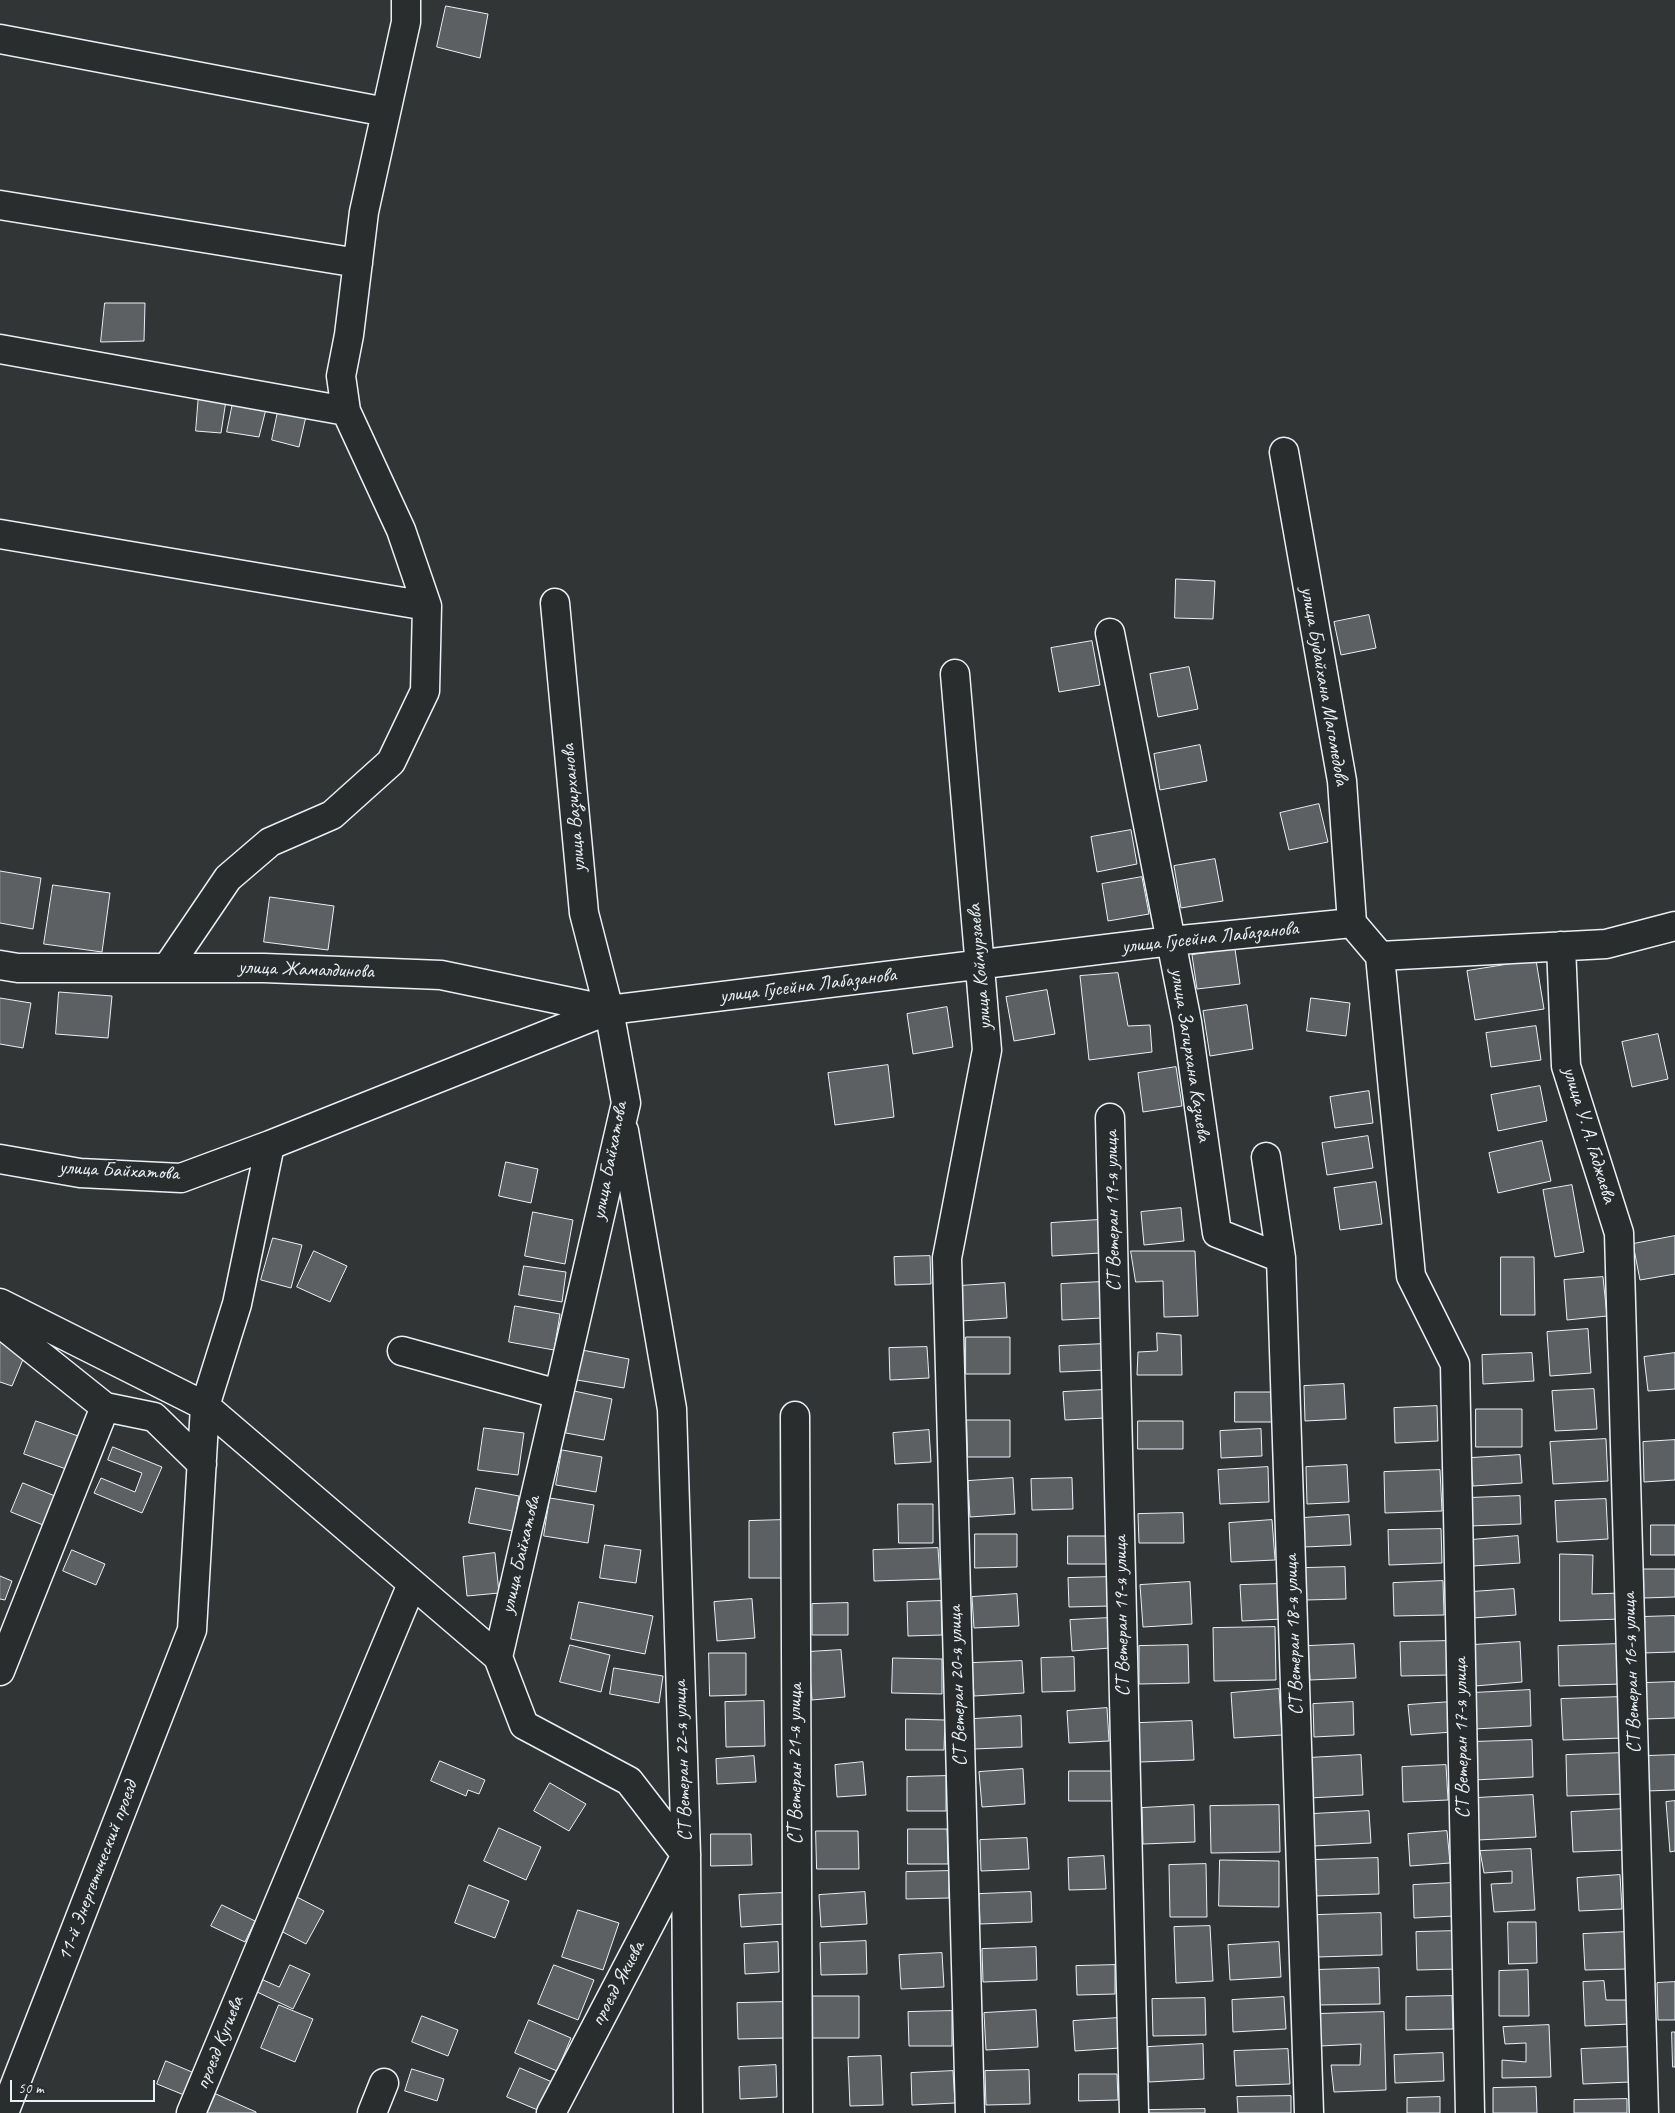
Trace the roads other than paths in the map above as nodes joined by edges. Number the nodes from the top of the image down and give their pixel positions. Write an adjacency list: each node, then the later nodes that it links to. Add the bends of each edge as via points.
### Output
1 (406, 0): 3 (street, via 406,22)
2 (0, 39): 3 (street)
3 (386, 112): 5 (street, via 364,212)
4 (0, 205): 5 (street)
5 (358, 263): 7 (street, via 341,376)
6 (0, 349): 7 (street)
7 (346, 411): 11 (street, via 401,530)
8 (1284, 452): 14 (street, улица Будайхана Магомедова, via 1342,781)
9 (0, 534): 11 (street)
10 (555, 603): 22 (street, улица Вазирханова, via 584,913)
11 (427, 606): 21 (street, via 425,691 391,762 332,815 270,842 228,878)
12 (1110, 633): 16 (street, улица Загирхана Казиева)
13 (955, 674): 20 (street, улица Коймурзаева)
14 (1352, 923): 16 (street, улица Гусейна Лабазанова); 18 (street)
15 (1675, 926): 17 (street, via 1606,944)
16 (1171, 941): 20 (street, улица Гусейна Лабазанова); 30 (street, улица Загирхана Казиева, via 1187,1022 1217,1233)
17 (1561, 946): 18 (street); 28 (street, улица У. А. Гаджаева, via 1566,1066)
18 (1380, 956): 53 (street, СТ Ветеран 17-я улица, via 1411,1276 1455,1364)
19 (0, 965): 21 (street, улица Жамалдинова, via 18,968)
20 (980, 965): 22 (street, улица Гусейна Лабазанова); 29 (street, улица Коймурзаева, via 987,1050)
21 (167, 968): 22 (street, улица Жамалдинова, via 441,975)
22 (609, 1010): 24 (street, улица Байхатова, via 626,1103); 25 (street, улица Байхатова)
23 (1110, 1118): 51 (street, СТ Ветеран 19-я улица)
24 (622, 1120): 34 (street, улица Байхатова); 42 (street, СТ Ветеран 22-я улица, via 672,1409)
25 (270, 1145): 27 (street, улица Байхатова, via 181,1178 80,1173); 35 (street, 11-й Энергетический проезд, via 237,1304)
26 (1266, 1157): 30 (street, СТ Ветеран 18-я улица)
27 (0, 1159)
28 (1619, 1233): 54 (street, СТ Ветеран 16-я улица)
29 (946, 1258): 50 (street, СТ Ветеран 20-я улица)
30 (1281, 1258): 52 (street, СТ Ветеран 18-я улица)
31 (0, 1303): 35 (street)
32 (0, 1323): 36 (street)
33 (402, 1351): 34 (street)
34 (558, 1394): 40 (street, улица Байхатова)
35 (205, 1406): 38 (street, 11-й Энергетический проезд); 39 (street)
36 (101, 1416): 38 (street, via 154,1417); 41 (street)
37 (795, 1416): 49 (street, СТ Ветеран 21-я улица)
38 (202, 1464): 45 (street, 11-й Энергетический проезд, via 192,1630)
39 (412, 1584): 40 (street); 46 (street, проезд Кугиева)
40 (498, 1657): 42 (street, via 524,1725 629,1781)
41 (0, 1671)
42 (686, 1855): 44 (street, проезд Якиева); 48 (street, СТ Ветеран 22-я улица)
43 (384, 2083): 47 (street)
44 (554, 2112)
45 (4, 2113)
46 (191, 2113)
47 (372, 2113)
48 (688, 2113)
49 (798, 2113)
50 (970, 2113)
51 (1134, 2113)
52 (1309, 2113)
53 (1470, 2113)
54 (1644, 2113)

